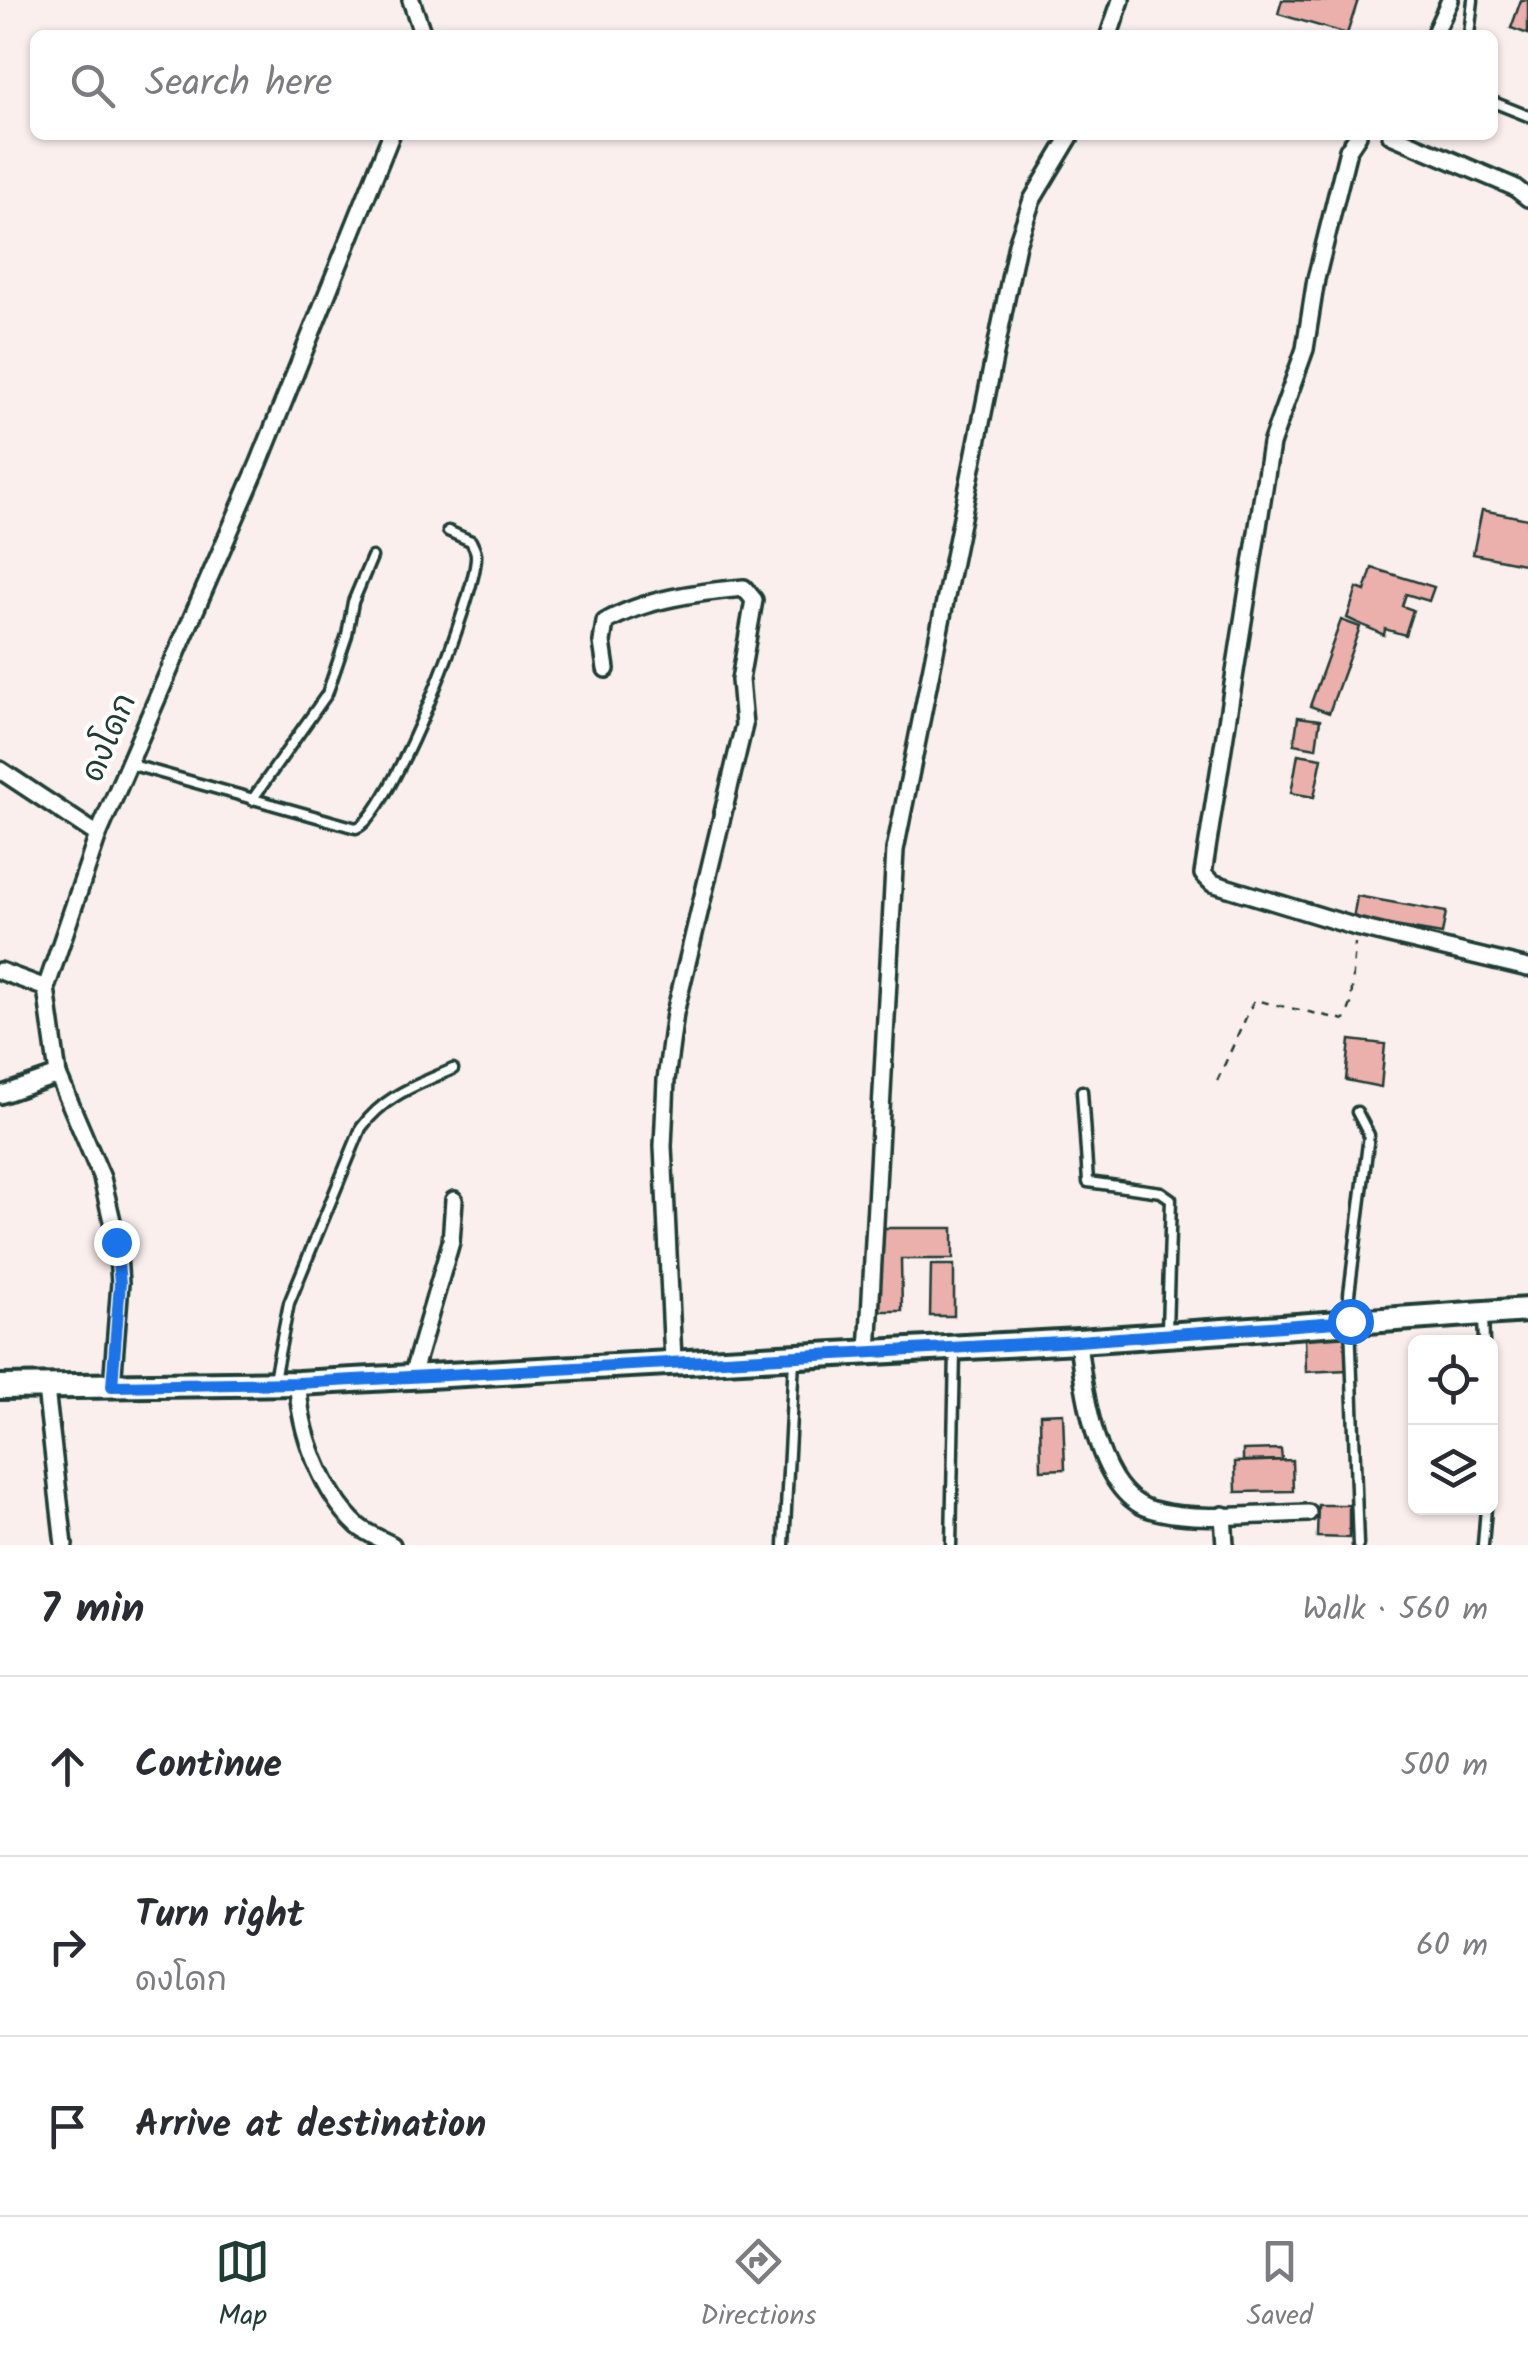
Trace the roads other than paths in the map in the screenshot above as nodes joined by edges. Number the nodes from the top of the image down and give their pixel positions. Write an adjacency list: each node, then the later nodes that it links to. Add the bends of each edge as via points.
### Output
1 (411, 0): 5 (street)
2 (1121, 0): 6 (street)
3 (1450, 0): 7 (street)
4 (1474, 0): 8 (lane)
5 (421, 30)
6 (1112, 30)
7 (1436, 30)
8 (1470, 30)
9 (1498, 104): 10 (lane)
10 (1528, 116)
11 (389, 140): 19 (street, ดงโดก)
12 (1068, 140): 39 (street, via 1032,200 1017,244 895,850)
13 (1355, 140): 23 (street, via 1316,278 1305,349 1271,444 1204,869 1212,883 1356,927)
14 (1403, 140): 15 (street)
15 (1528, 198)
16 (448, 531): 21 (lane, via 471,541 476,556 469,586 438,686 373,818 356,828)
17 (372, 557): 21 (lane, via 327,694)
18 (606, 669): 41 (street, via 605,622 630,608 744,588 754,600 740,680 744,725 675,1013 666,1080)
19 (129, 764): 21 (lane); 22 (street, ดงโดก)
20 (0, 770): 22 (street)
21 (252, 800)
22 (98, 835): 25 (street, ดงโดก)
23 (1528, 968)
24 (0, 971): 25 (street)
25 (46, 988): 27 (street, ดงโดก)
26 (453, 1068): 43 (lane, via 393,1095 361,1128 289,1303)
27 (58, 1076): 29 (street); 45 (street, ดงโดก, via 102,1178 116,1242 120,1283)
28 (1082, 1091): 35 (lane, via 1088,1182 1172,1199)
29 (0, 1096)
30 (1357, 1112): 34 (lane, via 1369,1134)
31 (454, 1200): 42 (street, via 451,1242)
32 (1528, 1310): 33 (street)
33 (1483, 1311): 34 (street); 36 (lane)
34 (1350, 1321): 35 (street); 56 (lane)
35 (1167, 1334): 37 (street)
36 (1484, 1335)
37 (1078, 1341): 38 (street); 49 (street, via 1085,1408 1126,1493 1152,1510)
38 (955, 1348): 39 (street); 54 (lane)
39 (868, 1353): 40 (street)
40 (794, 1355): 41 (street); 53 (lane)
41 (673, 1360): 42 (street)
42 (412, 1376): 44 (street)
43 (273, 1383): 44 (street); 45 (street)
44 (298, 1383): 52 (street, via 306,1432 344,1510 360,1528)
45 (112, 1386): 47 (street)
46 (0, 1387): 47 (street)
47 (46, 1389): 51 (street)
48 (1308, 1513): 49 (street)
49 (1223, 1515): 55 (street)
50 (1485, 1515): 57 (lane)
51 (64, 1545)
52 (392, 1545)
53 (784, 1545)
54 (951, 1545)
55 (1224, 1545)
56 (1358, 1545)
57 (1483, 1545)

